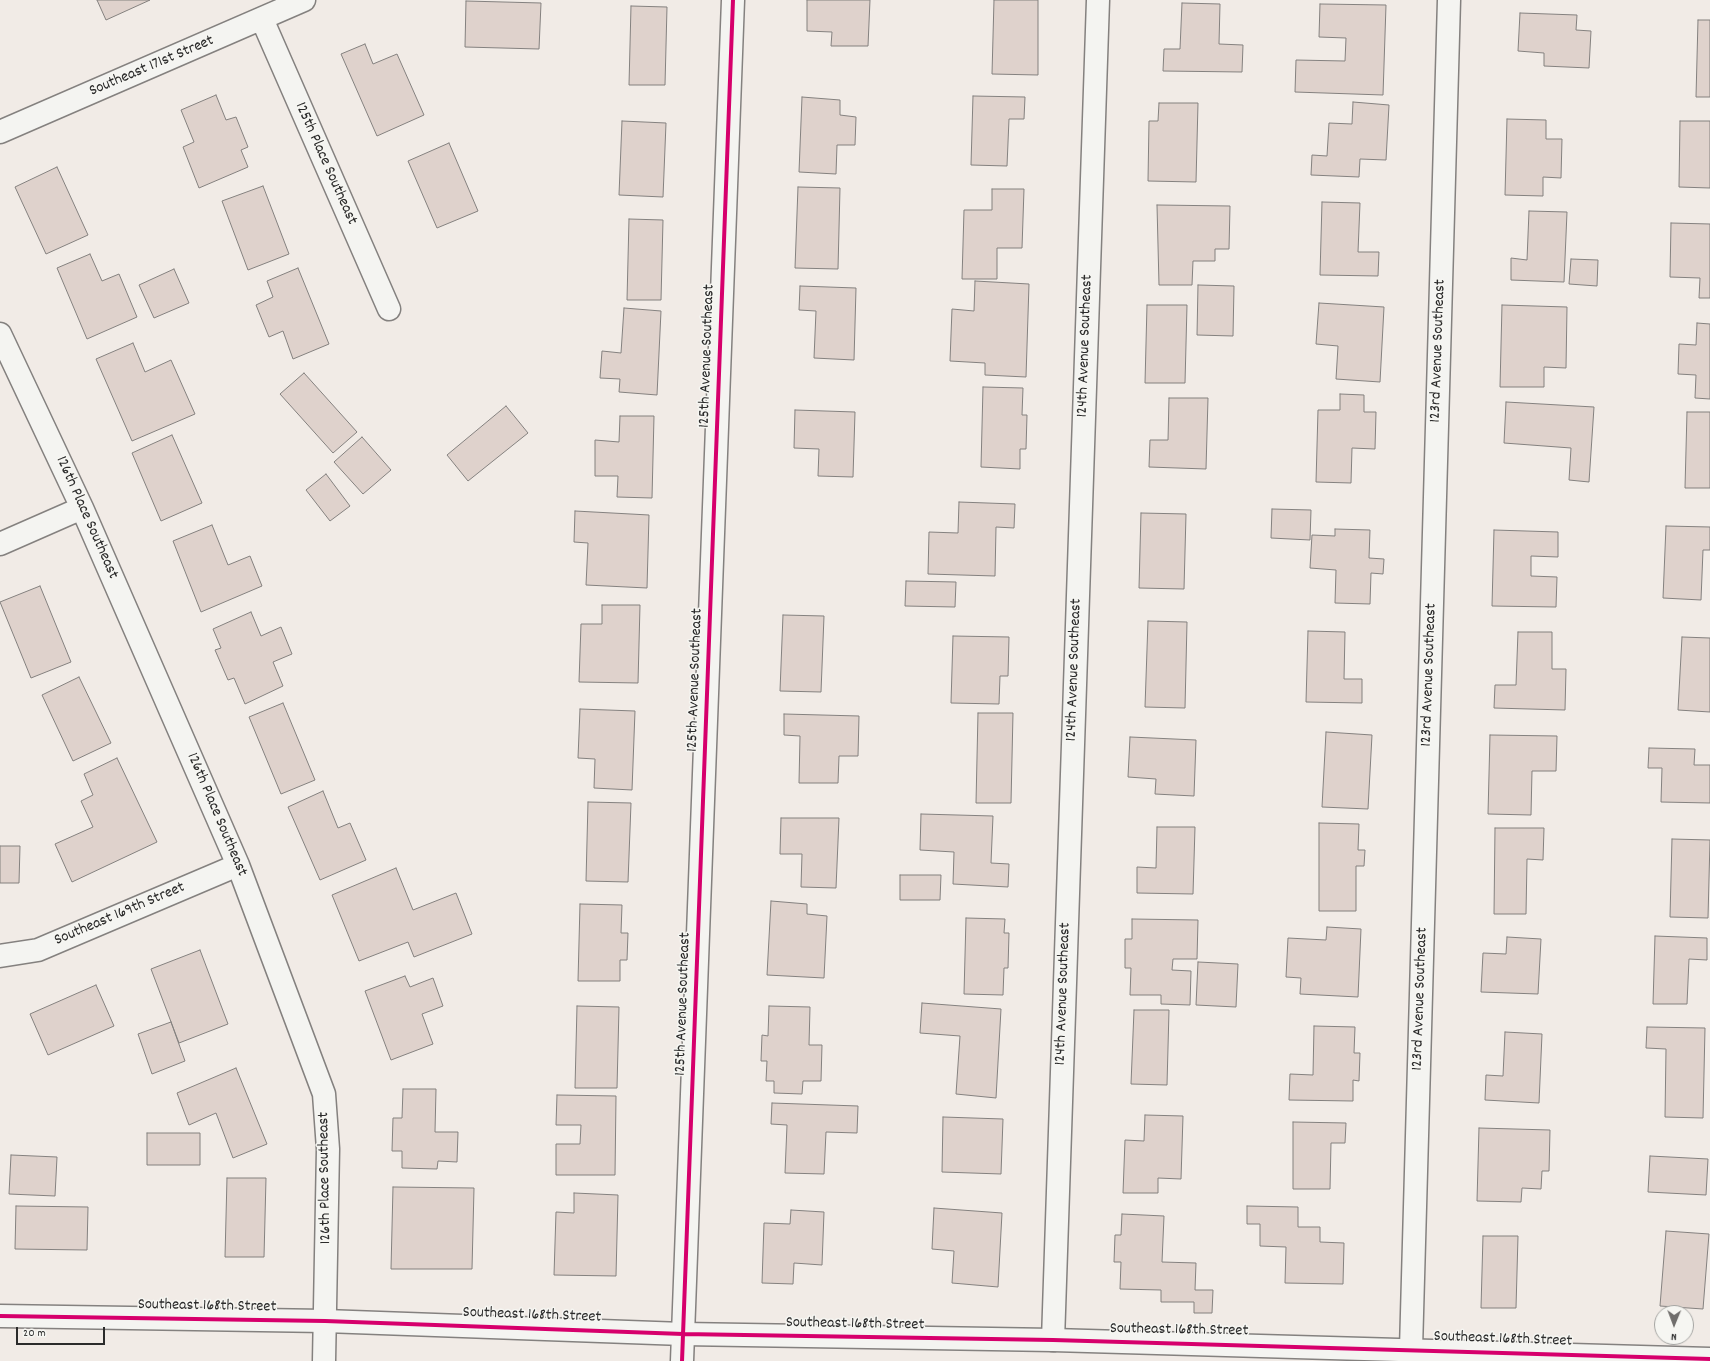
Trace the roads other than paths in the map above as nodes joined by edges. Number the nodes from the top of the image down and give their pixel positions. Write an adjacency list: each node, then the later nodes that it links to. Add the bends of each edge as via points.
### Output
1 (304, 0): 5 (street, Southeast 171st Street)
2 (733, 0): 15 (street, 125th Avenue Southeast)
3 (1098, 0): 16 (street, 124th Avenue Southeast)
4 (1449, 0): 17 (street, 123rd Avenue Southeast)
5 (262, 19): 6 (street, Southeast 171st Street); 7 (street, 125th Place Southeast)
6 (0, 132)
7 (389, 309)
8 (0, 334): 9 (street, 126th Place Southeast)
9 (82, 508): 10 (street); 11 (street, 126th Place Southeast)
10 (0, 544)
11 (238, 865): 12 (street, Southeast 169th Street, via 38,950); 14 (street, 126th Place Southeast, via 324,1094 328,1149)
12 (0, 956)
13 (0, 1316): 14 (street, Southeast 168th Street)
14 (325, 1321): 15 (street, Southeast 168th Street); 19 (street, 126th Place Southeast)
15 (683, 1334): 16 (street, Southeast 168th Street); 20 (street, 125th Avenue Southeast)
16 (1053, 1340): 17 (street, Southeast 168th Street)
17 (1411, 1349): 18 (street, Southeast 168th Street)
18 (1710, 1359)
19 (324, 1361)
20 (682, 1361)

